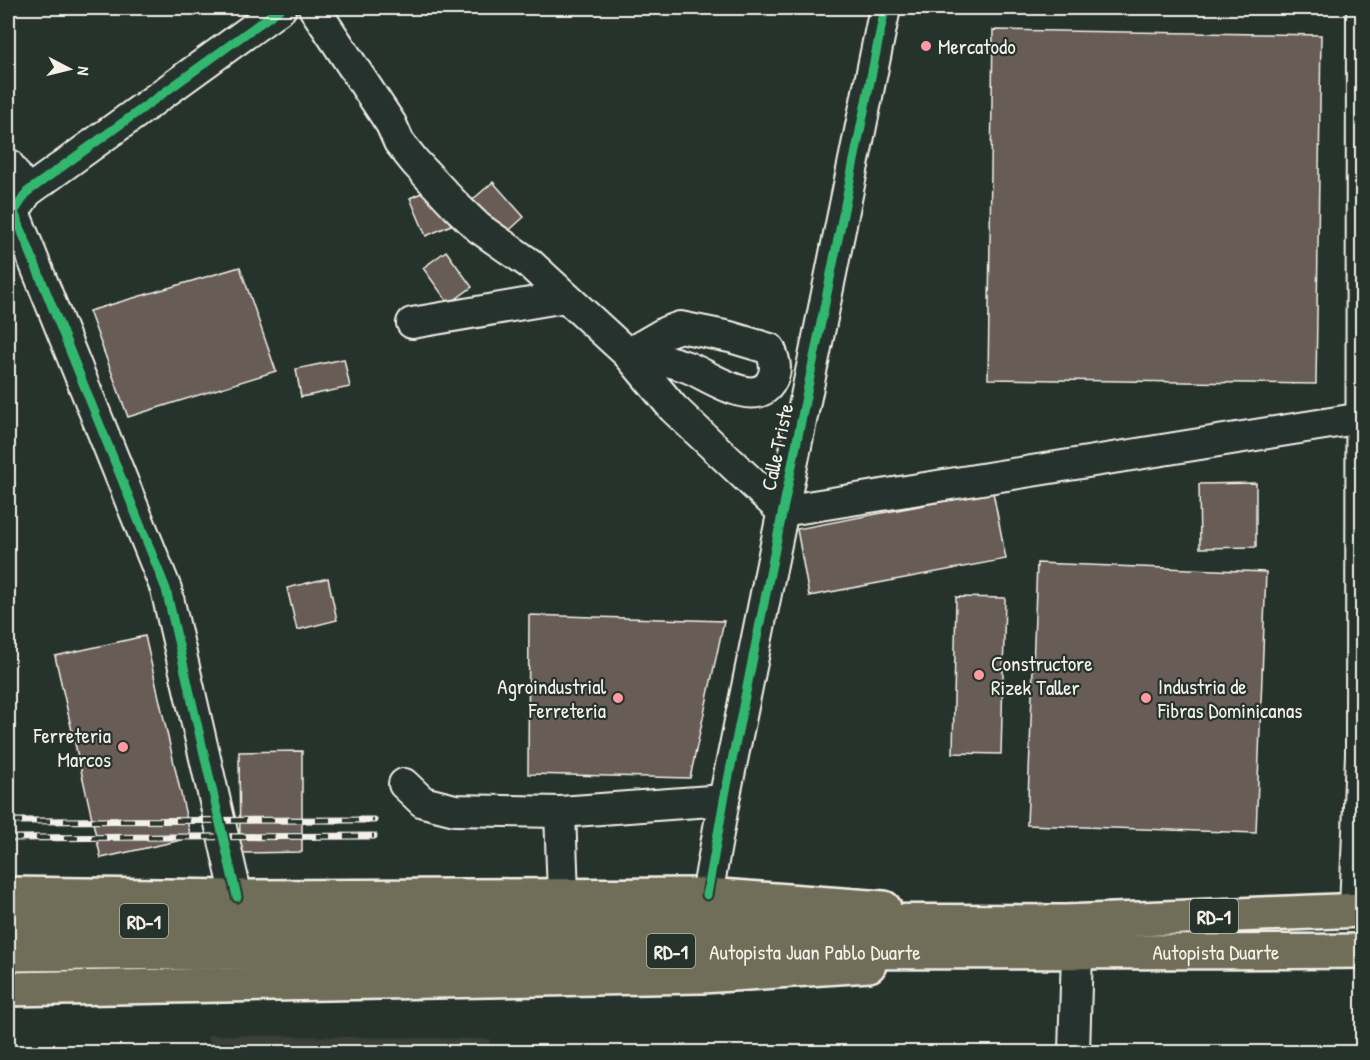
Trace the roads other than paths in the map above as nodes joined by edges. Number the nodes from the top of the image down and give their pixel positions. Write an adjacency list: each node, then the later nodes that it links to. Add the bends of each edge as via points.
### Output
1 (281, 8): 6 (street)
2 (314, 8): 7 (street, via 399,142 416,162 479,228 529,263)
3 (885, 8): 10 (street, Calle Triste)
4 (1362, 8): 9 (street)
5 (8, 164): 6 (street)
6 (27, 192): 18 (street, via 14,212 166,589)
7 (565, 297): 8 (street); 10 (street, via 628,354 673,408)
8 (412, 323)
9 (1362, 418): 10 (street); 11 (street)
10 (782, 511): 13 (street, Calle Triste)
11 (1362, 754): 19 (street)
12 (404, 784): 14 (street, via 423,802 455,810)
13 (724, 800): 14 (street); 16 (street, Calle Triste)
14 (560, 812): 17 (street)
15 (8, 894): 18 (main road)
16 (707, 895): 17 (main road); 22 (main road)
17 (563, 896): 18 (main road)
18 (237, 897)
19 (1359, 910): 22 (main road, Autopista Duarte / RD-1)
20 (8, 922): 21 (main road, RD-1)
21 (278, 936): 22 (main road, Autopista Juan Pablo Duarte / RD-1); 24 (main road, RD-1)
22 (1070, 942): 23 (main road, Autopista Duarte / RD-1); 25 (main road, via 702,976); 26 (street)
23 (1362, 951)
24 (8, 954)
25 (8, 989)
26 (1074, 1053)

